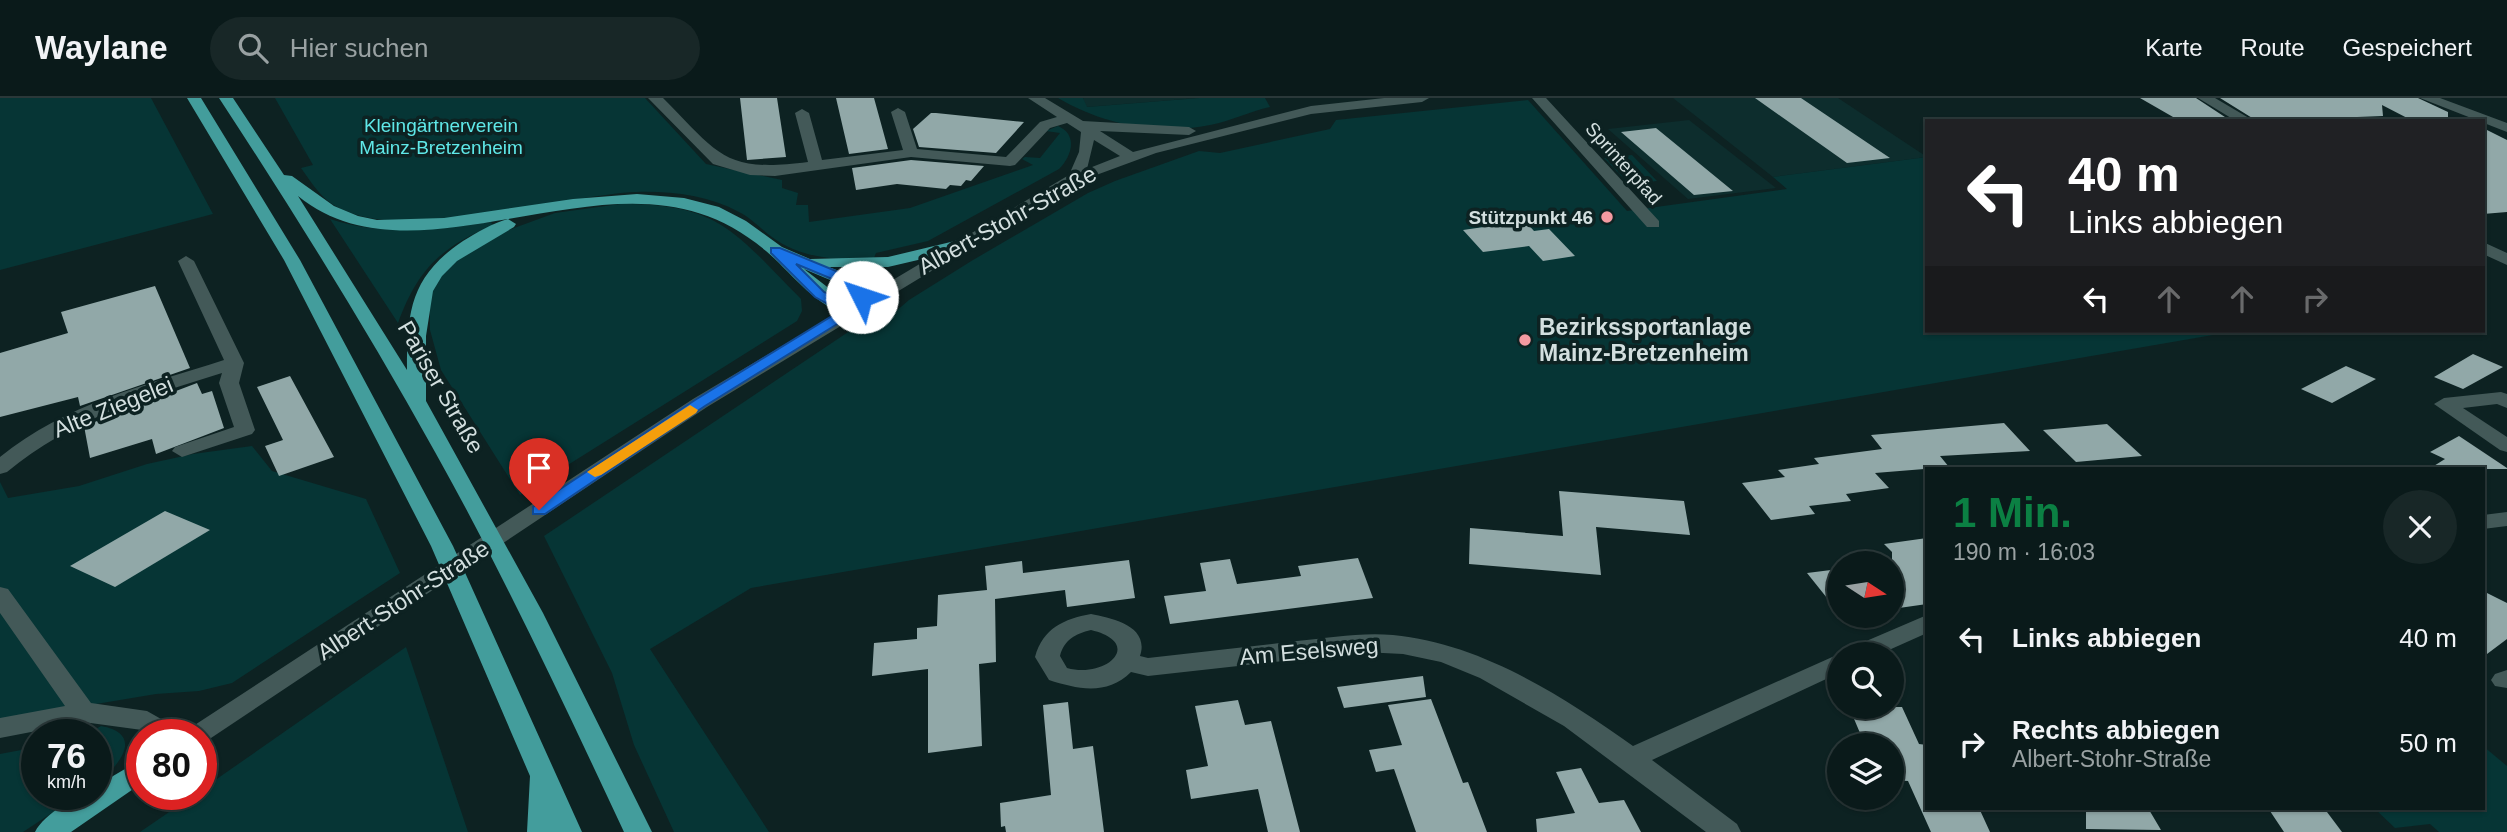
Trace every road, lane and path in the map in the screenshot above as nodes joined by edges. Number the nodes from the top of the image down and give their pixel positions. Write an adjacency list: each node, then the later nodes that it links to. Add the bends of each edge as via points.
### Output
1 (194, 98): 49 (highway, via 292,260 442,546)
2 (226, 98): 19 (highway, Pariser Straße)
3 (654, 98): 20 (street, via 718,161 765,171)
4 (1035, 98): 14 (street)
5 (1422, 98): 16 (street, Albert-Stohr-Straße)
6 (1539, 98): 23 (street, Sprinterpfad)
7 (2205, 98): 11 (street)
8 (2427, 98): 12 (street)
9 (898, 112): 17 (street)
10 (802, 113): 20 (street)
11 (2243, 119)
12 (2483, 119)
13 (2485, 120): 15 (street)
14 (1077, 125): 16 (street, via 1143,131); 17 (street, via 1045,125 1010,162); 18 (street); 21 (street, via 1086,152)
15 (2507, 128)
16 (1228, 130): 18 (street, Albert-Stohr-Straße)
17 (911, 153): 20 (street)
18 (1130, 156): 21 (street, Albert-Stohr-Straße)
19 (270, 163): 22 (highway, via 316,204 367,223 450,224); 32 (highway, Pariser Straße)
20 (816, 165)
21 (1075, 178): 24 (street, Albert-Stohr-Straße)
22 (542, 211): 26 (highway, via 612,200 685,202 721,213); 32 (highway, via 481,236 453,253 430,275 416,322)
23 (1653, 224)
24 (959, 245): 29 (highway, via 888,262); 30 (street, Albert-Stohr-Straße)
25 (2485, 248): 27 (street)
26 (776, 251): 29 (highway); 30 (highway, via 820,295)
27 (2507, 260)
28 (186, 261): 31 (street)
29 (800, 261): 30 (highway, via 859,287 862,297)
30 (850, 310): 46 (street, Albert-Stohr-Straße, via 677,418)
31 (235, 362): 35 (street, via 229,383 245,430); 36 (street, Alte Ziegelei, via 99,407 43,435)
32 (417, 401): 54 (highway, Pariser Straße, via 505,563)
33 (2507, 402): 34 (street, via 2501,398 2444,404)
34 (2507, 446)
35 (182, 451)
36 (0, 468)
37 (2507, 519): 38 (street)
38 (2485, 522)
39 (0, 595): 44 (street)
40 (1925, 624): 41 (street)
41 (1885, 642)
42 (1128, 663): 48 (street, Am Eselsweg, via 1148,667 1349,644 1401,645 1452,655 1495,672)
43 (1827, 669): 48 (street)
44 (83, 712): 45 (street); 47 (street)
45 (133, 719)
46 (217, 721)
47 (0, 728)
48 (1630, 759): 55 (street, Am Eselsweg)
49 (541, 771): 52 (highway); 53 (highway)
50 (126, 780): 51 (highway)
51 (49, 832)
52 (541, 832)
53 (568, 832)
54 (638, 832)
55 (1727, 832)

